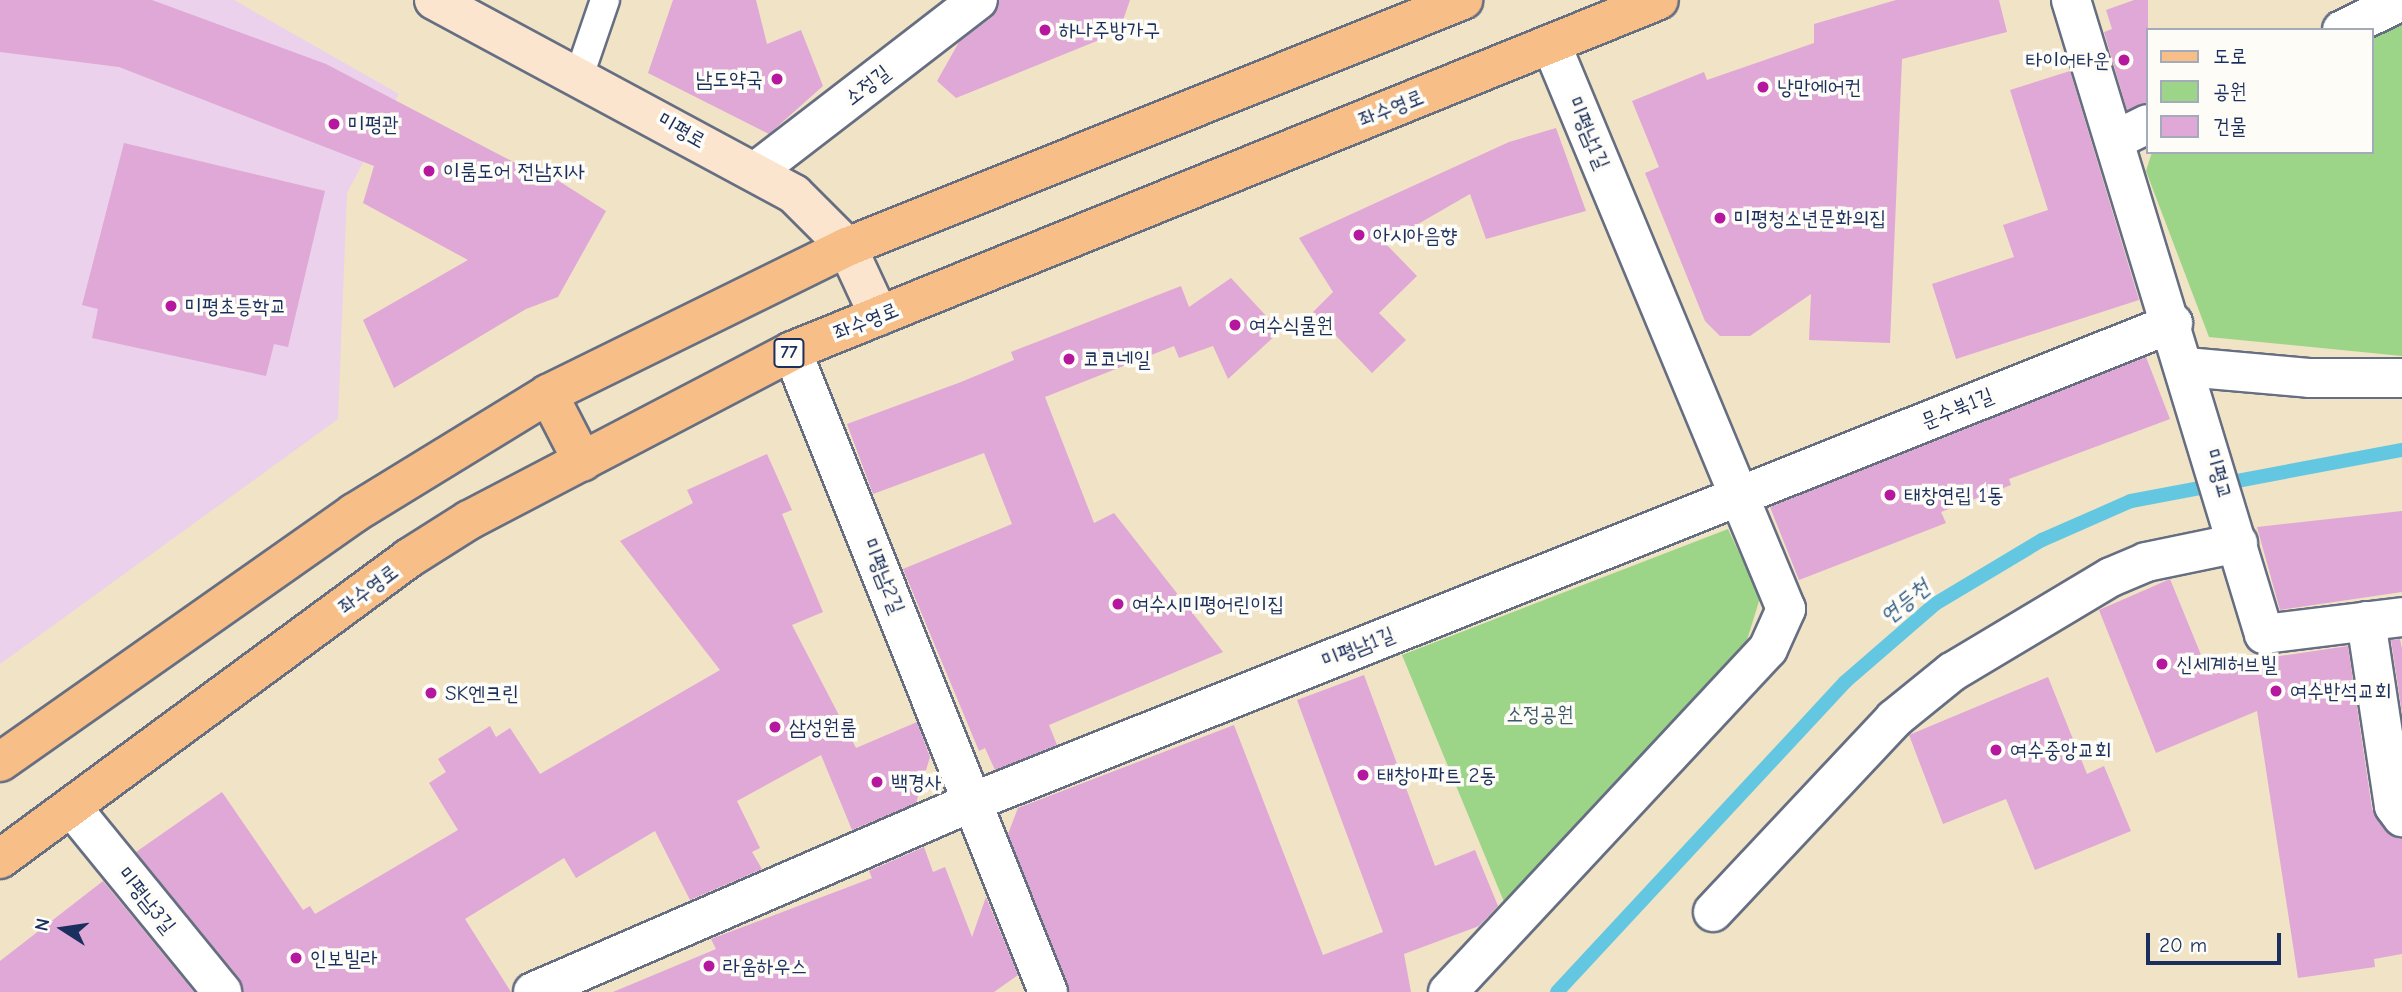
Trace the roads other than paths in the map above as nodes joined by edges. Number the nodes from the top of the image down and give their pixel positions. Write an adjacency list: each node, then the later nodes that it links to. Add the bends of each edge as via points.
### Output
1 (435, 0): 10 (street, 미평로)
2 (605, 0): 10 (lane)
3 (978, 0): 12 (street, 소정길)
4 (1462, 0): 13 (main road)
5 (1659, 0): 9 (main road, 좌수영로 / 77)
6 (2071, 0): 11 (street)
7 (2402, 1): 8 (street)
8 (2346, 28)
9 (1551, 44): 14 (main road, 좌수영로 / 77); 21 (street, 미평남1길)
10 (580, 73): 12 (street, 미평로)
11 (2132, 131): 15 (street)
12 (756, 171): 13 (street, 미평로, via 820,214)
13 (847, 247): 14 (street, 미평로); 19 (main road)
14 (879, 316): 16 (main road, 좌수영로 / 77)
15 (2173, 323): 17 (street); 21 (street, 문수북1길)
16 (792, 351): 20 (main road, 좌수영로 / 77); 25 (street, 미평남2길)
17 (2186, 367): 18 (street, via 2309,378); 22 (street, 미평교)
18 (2402, 377)
19 (548, 394): 20 (main road); 24 (main road, via 354,513)
20 (583, 462): 26 (main road, 좌수영로 / 77, via 409,558)
21 (1741, 493): 25 (street, 미평남1길); 33 (street, 미평남1길, via 1785,597 1776,639)
22 (2236, 534): 23 (street, via 2264,634); 29 (street, via 2111,577 1952,672 1894,719)
23 (2384, 619): 27 (street, via 2394,806)
24 (0, 762)
25 (975, 801): 30 (street); 32 (street, 미평남2길)
26 (73, 808): 28 (main road, 좌수영로 / 77); 31 (street, 미평남3길)
27 (2402, 817)
28 (0, 859)
29 (1713, 912)
30 (540, 990)
31 (222, 992)
32 (1048, 992)
33 (1448, 992)

